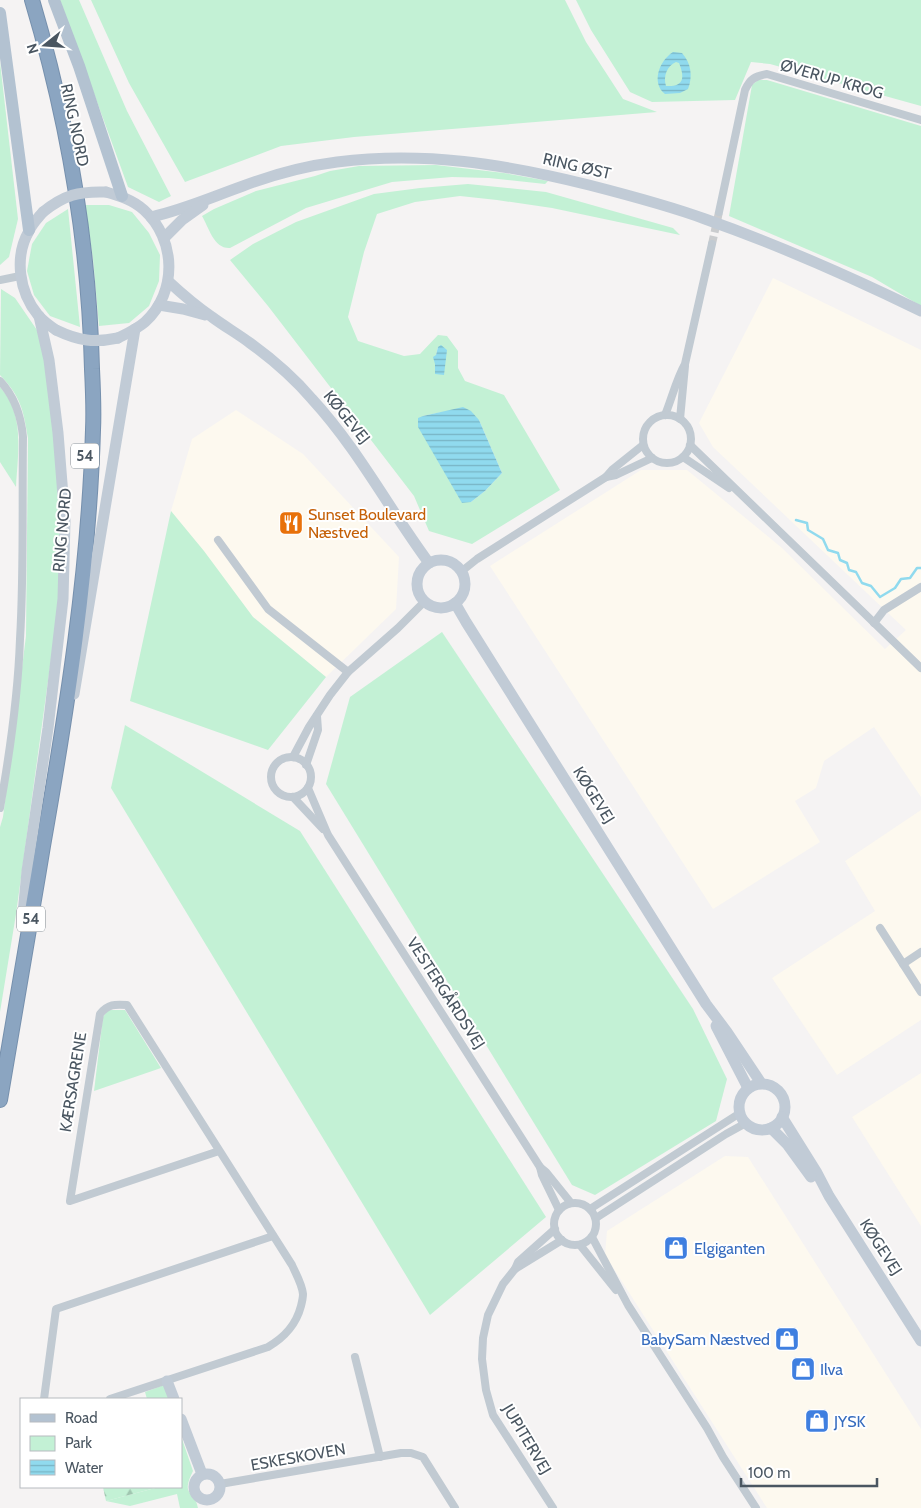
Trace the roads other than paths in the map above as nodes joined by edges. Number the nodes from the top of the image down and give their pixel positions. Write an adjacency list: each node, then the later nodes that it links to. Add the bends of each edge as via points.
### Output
1 (26, 0): 48 (highway, RING NORD / 54, via 44,60 70,182 84,321 87,427 76,581 58,717)
2 (32, 0): 41 (highway, 54, via 72,163 85,249 91,322 94,428 89,506 83,582)
3 (54, 0): 6 (main road)
4 (0, 13): 10 (main road)
5 (921, 120): 8 (street, ØVERUP KROG, via 767,74 756,76 746,90)
6 (122, 196): 9 (main road); 10 (main road, bridge, via 88,191 72,195 43,212)
7 (210, 199): 9 (main road, RING ØST); 11 (main road, RING ØST); 17 (main road, RING ØST, via 288,172 335,162 429,158 476,162 546,174 704,218 807,259)
8 (719, 212)
9 (151, 217): 11 (main road)
10 (29, 230): 13 (main road, via 23,245)
11 (164, 238): 15 (main road, via 170,266)
12 (712, 244): 21 (street)
13 (20, 276): 14 (street); 18 (main road, via 30,304)
14 (0, 280)
15 (168, 281): 16 (main road); 19 (main road, KØGEVEJ)
16 (159, 305): 19 (main road, KØGEVEJ); 20 (main road)
17 (921, 311)
18 (39, 316): 20 (main road, bridge, via 56,330 86,341 118,338); 48 (main road, via 49,360 58,433 65,521 63,599)
19 (212, 317): 32 (main road, KØGEVEJ, via 257,349 312,398 352,447)
20 (135, 329): 41 (main road, via 70,718)
21 (685, 364): 23 (street); 24 (street)
22 (0, 381): 46 (street, via 16,405 23,437 20,638 16,702)
23 (665, 415): 24 (street); 26 (street, via 657,417 645,428)
24 (680, 419): 25 (street, via 689,430)
25 (690, 444): 27 (street); 30 (street)
26 (643, 445): 28 (street); 29 (street)
27 (683, 457): 28 (street, via 671,463); 30 (street)
28 (652, 458): 29 (street)
29 (606, 477): 33 (street)
30 (745, 499): 37 (street)
31 (218, 540): 39 (street, via 268,609)
32 (429, 563): 33 (main road, via 447,560); 35 (main road, via 418,578 418,588)
33 (462, 571): 36 (main road, via 465,588)
34 (921, 587): 37 (street, via 884,610)
35 (425, 601): 36 (main road, via 440,608); 39 (street)
36 (455, 603): 53 (main road, KØGEVEJ)
37 (874, 623): 38 (street)
38 (921, 668)
39 (348, 672): 40 (street)
40 (317, 716): 42 (street); 43 (street, via 318,730)
41 (62, 739): 57 (highway, 54)
42 (293, 757): 43 (street); 45 (street, via 278,762 270,777 275,790 286,797)
43 (306, 765): 44 (street, via 311,776)
44 (308, 788): 45 (street); 47 (street, VESTERGÅRDSVEJ)
45 (293, 797): 47 (street, VESTERGÅRDSVEJ)
46 (0, 808)
47 (328, 834): 62 (street, VESTERGÅRDSVEJ)
48 (23, 914): 54 (highway, 54)
49 (880, 928): 51 (street)
50 (921, 952): 51 (street)
51 (903, 964): 52 (street)
52 (921, 992)
53 (706, 1004): 55 (main road, KØGEVEJ); 56 (main road, KØGEVEJ)
54 (0, 1049)
55 (761, 1084): 56 (main road); 58 (main road, via 774,1087 783,1097)
56 (748, 1088): 59 (main road, via 739,1102)
57 (0, 1100)
58 (782, 1117): 60 (main road); 63 (main road, KØGEVEJ)
59 (743, 1118): 60 (main road, via 750,1126 761,1130); 65 (street, via 721,1126); 67 (street, via 726,1134)
60 (771, 1128): 63 (main road, KØGEVEJ)
61 (219, 1151): 61 (street, KÆRSAGRENE, via 127,1005 106,1007 100,1014 70,1201); 69 (street, KÆRSAGRENE)
62 (540, 1167): 64 (street, VESTERGÅRDSVEJ); 66 (street, VESTERGÅRDSVEJ)
63 (829, 1196): 75 (main road, KØGEVEJ)
64 (572, 1203): 65 (street); 66 (street)
65 (590, 1209): 67 (street)
66 (559, 1210): 68 (street)
67 (596, 1218): 70 (street)
68 (555, 1229): 71 (street); 73 (street, JUPITERVEJ, via 518,1262)
69 (273, 1236): 77 (street, KÆRSAGRENE, via 292,1265 303,1296 292,1328 268,1347); 78 (street, via 56,1309)
70 (592, 1237): 72 (street); 74 (street)
71 (562, 1240): 72 (street, via 567,1244); 73 (street, JUPITERVEJ)
72 (580, 1245): 74 (street)
73 (515, 1269): 87 (street, JUPITERVEJ, via 503,1284 488,1315 482,1360 486,1390 494,1415)
74 (628, 1305): 88 (street)
75 (921, 1341)
76 (355, 1357): 82 (street)
77 (167, 1381): 79 (street, KÆRSAGRENE); 80 (main road)
78 (44, 1398)
79 (113, 1398)
80 (174, 1398)
81 (182, 1422): 83 (main road)
82 (380, 1457): 84 (street, ESKESKOVEN); 86 (street, ESKESKOVEN, via 411,1453 423,1457)
83 (202, 1474): 84 (main road, via 216,1476); 85 (main road, via 193,1486)
84 (220, 1484): 85 (main road, via 218,1494)
85 (206, 1504)
86 (455, 1508)
87 (552, 1508)
88 (756, 1508)

